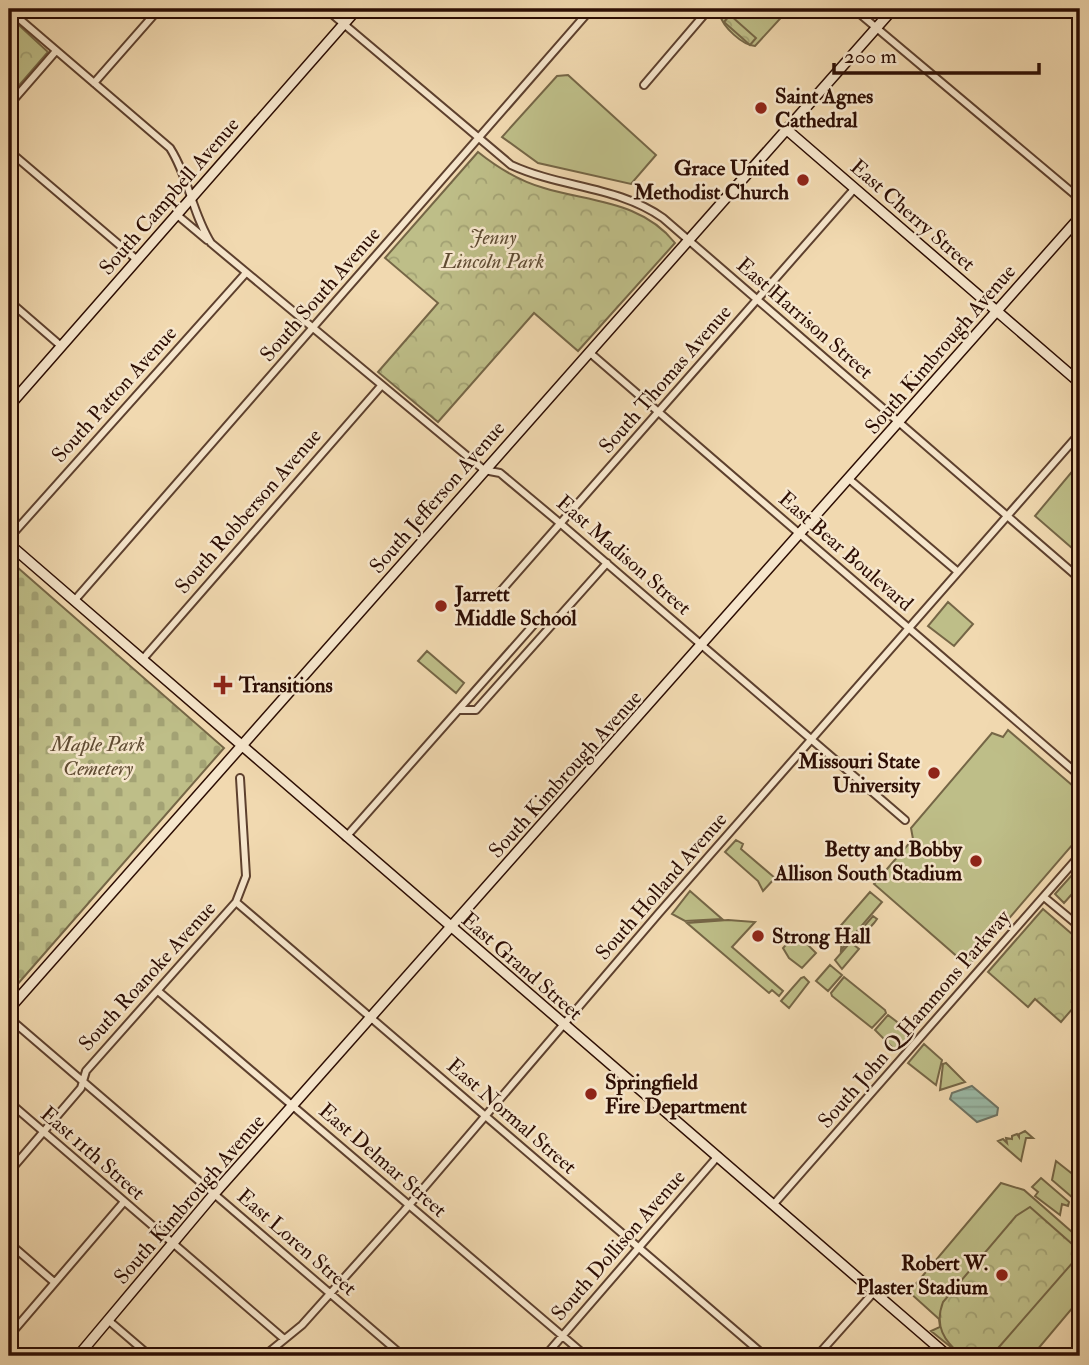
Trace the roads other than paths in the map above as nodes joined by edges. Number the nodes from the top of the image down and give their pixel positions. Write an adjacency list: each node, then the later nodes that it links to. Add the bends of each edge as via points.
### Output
1 (25, 9): 10 (street)
2 (159, 9): 14 (street)
3 (326, 9): 11 (street, East Harrison Street)
4 (357, 9): 11 (main road, South Campbell Avenue)
5 (591, 9): 18 (street, South South Avenue)
6 (709, 9): 15 (street)
7 (854, 9): 12 (street)
8 (892, 9): 12 (main road, South Jefferson Avenue)
9 (9, 10): 10 (street)
10 (18, 18): 13 (street)
11 (344, 24): 18 (street, East Harrison Street); 21 (main road, South Campbell Avenue)
12 (876, 28): 17 (main road, South Jefferson Avenue); 22 (street)
13 (56, 51): 14 (street); 16 (street)
14 (94, 83): 21 (street, via 170,148 182,166)
15 (644, 85)
16 (9, 105)
17 (786, 129): 20 (main road, East Cherry Street); 25 (main road, South Jefferson Avenue)
18 (478, 139): 25 (street, East Harrison Street, via 511,165 539,178 641,202); 32 (street, South South Avenue)
19 (9, 150): 27 (street)
20 (855, 188): 30 (street, South Thomas Avenue); 31 (main road, East Cherry Street)
21 (191, 196): 23 (main road, South Campbell Avenue); 26 (street)
22 (1080, 199)
23 (176, 214): 26 (street, East Madison Street); 27 (main road, South Campbell Avenue)
24 (1080, 217): 31 (main road, South Kimbrough Avenue)
25 (689, 240): 30 (street, East Harrison Street); 34 (main road, South Jefferson Avenue)
26 (211, 243): 28 (street, East Madison Street)
27 (136, 259): 33 (main road, South Campbell Avenue)
28 (245, 274): 32 (street, East Madison Street); 46 (street, South Patton Avenue)
29 (9, 300): 33 (street)
30 (758, 301): 38 (street, South Thomas Avenue); 39 (street, East Harrison Street)
31 (997, 312): 35 (main road, East Cherry Street); 39 (main road, South Kimbrough Avenue)
32 (313, 329): 36 (street, East Madison Street); 52 (street, South South Avenue)
33 (61, 346): 37 (main road, South Campbell Avenue)
34 (589, 352): 38 (street, East Bear Boulevard); 41 (main road, South Jefferson Avenue)
35 (1080, 383)
36 (382, 386): 41 (street, East Madison Street); 56 (street, South Robberson Avenue)
37 (9, 406)
38 (659, 412): 44 (street, South Thomas Avenue); 45 (street, East Bear Boulevard)
39 (899, 423): 42 (main road, South Kimbrough Avenue); 43 (street, East Harrison Street)
40 (1080, 433): 43 (street, South Holland Avenue)
41 (484, 470): 44 (street, East Madison Street, via 500,473); 59 (main road, South Jefferson Avenue)
42 (849, 479): 45 (main road, South Kimbrough Avenue); 49 (street)
43 (1007, 516): 49 (street, South Holland Avenue); 50 (street, East Harrison Street)
44 (561, 524): 48 (street, East Madison Street); 51 (street, South Thomas Avenue)
45 (800, 535): 54 (street, East Bear Boulevard); 55 (main road, South Kimbrough Avenue)
46 (9, 538)
47 (9, 544): 52 (main road, East Grand Street)
48 (607, 563): 53 (street); 55 (street, East Madison Street)
49 (958, 572): 54 (street, South Holland Avenue)
50 (1080, 579)
51 (500, 592)
52 (74, 601): 56 (main road, East Grand Street)
53 (557, 621): 57 (street, via 475,710); 57 (street, via 536,622)
54 (908, 628): 58 (street, South Holland Avenue); 60 (street, East Bear Boulevard)
55 (702, 646): 58 (street, East Madison Street); 68 (main road, South Kimbrough Avenue)
56 (142, 660): 59 (main road, East Grand Street)
57 (460, 710): 63 (street)
58 (811, 740): 62 (street, East Madison Street); 73 (street, South Holland Avenue)
59 (241, 746): 63 (main road, East Grand Street); 70 (main road, South Jefferson Avenue)
60 (1080, 776)
61 (240, 778): 66 (street, South Roanoke Avenue, via 246,876)
62 (905, 820)
63 (346, 837): 68 (main road, East Grand Street)
64 (1080, 855): 65 (street, South John Q Hammons Parkway)
65 (1044, 897): 67 (street); 84 (street, South John Q Hammons Parkway)
66 (236, 902): 69 (street, South Roanoke Avenue); 72 (street, East Normal Street)
67 (1080, 927)
68 (451, 928): 72 (main road, South Kimbrough Avenue); 73 (main road, East Grand Street)
69 (158, 991): 74 (street, South Roanoke Avenue, via 86,1071); 76 (street, East Delmar Street)
70 (9, 1009)
71 (9, 1018): 74 (street, East Loren Street)
72 (371, 1019): 76 (main road, South Kimbrough Avenue); 77 (street, East Normal Street)
73 (565, 1026): 77 (street, South Holland Avenue); 79 (main road, East Grand Street)
74 (83, 1082): 78 (street, South Roanoke Avenue); 81 (street, East Loren Street)
75 (9, 1102): 78 (street, East 11th Street)
76 (294, 1107): 81 (main road, South Kimbrough Avenue); 83 (street, East Delmar Street)
77 (486, 1117): 83 (street, South Holland Avenue); 87 (street, East Normal Street)
78 (43, 1133): 80 (street, South Roanoke Avenue); 82 (street, East 11th Street)
79 (718, 1156): 84 (main road, East Grand Street); 87 (street, South Dollison Avenue)
80 (9, 1172)
81 (214, 1194): 86 (main road, South Kimbrough Avenue); 90 (street, East Loren Street)
82 (123, 1203): 86 (street, East 11th Street); 88 (street)
83 (409, 1205): 90 (street, South Holland Avenue); 93 (street, East Delmar Street)
84 (773, 1205): 89 (main road, East Grand Street)
85 (9, 1243): 88 (street)
86 (172, 1244): 91 (main road, South Kimbrough Avenue); 94 (street, East 11th Street)
87 (639, 1248): 93 (street, South Dollison Avenue); 101 (street, East Normal Street)
88 (54, 1282): 92 (street)
89 (874, 1292): 102 (street); 103 (main road, East Grand Street)
90 (331, 1293): 94 (street, South Holland Avenue); 98 (street, East Loren Street)
91 (108, 1320): 95 (main road, South Kimbrough Avenue); 96 (street)
92 (9, 1336)
93 (563, 1336): 99 (street, South Dollison Avenue); 100 (street, East Delmar Street)
94 (284, 1338): 97 (street, South Holland Avenue)
95 (78, 1356)
96 (150, 1356)
97 (264, 1356)
98 (403, 1356)
99 (545, 1356)
100 (586, 1356)
101 (765, 1356)
102 (817, 1356)
103 (948, 1356)

